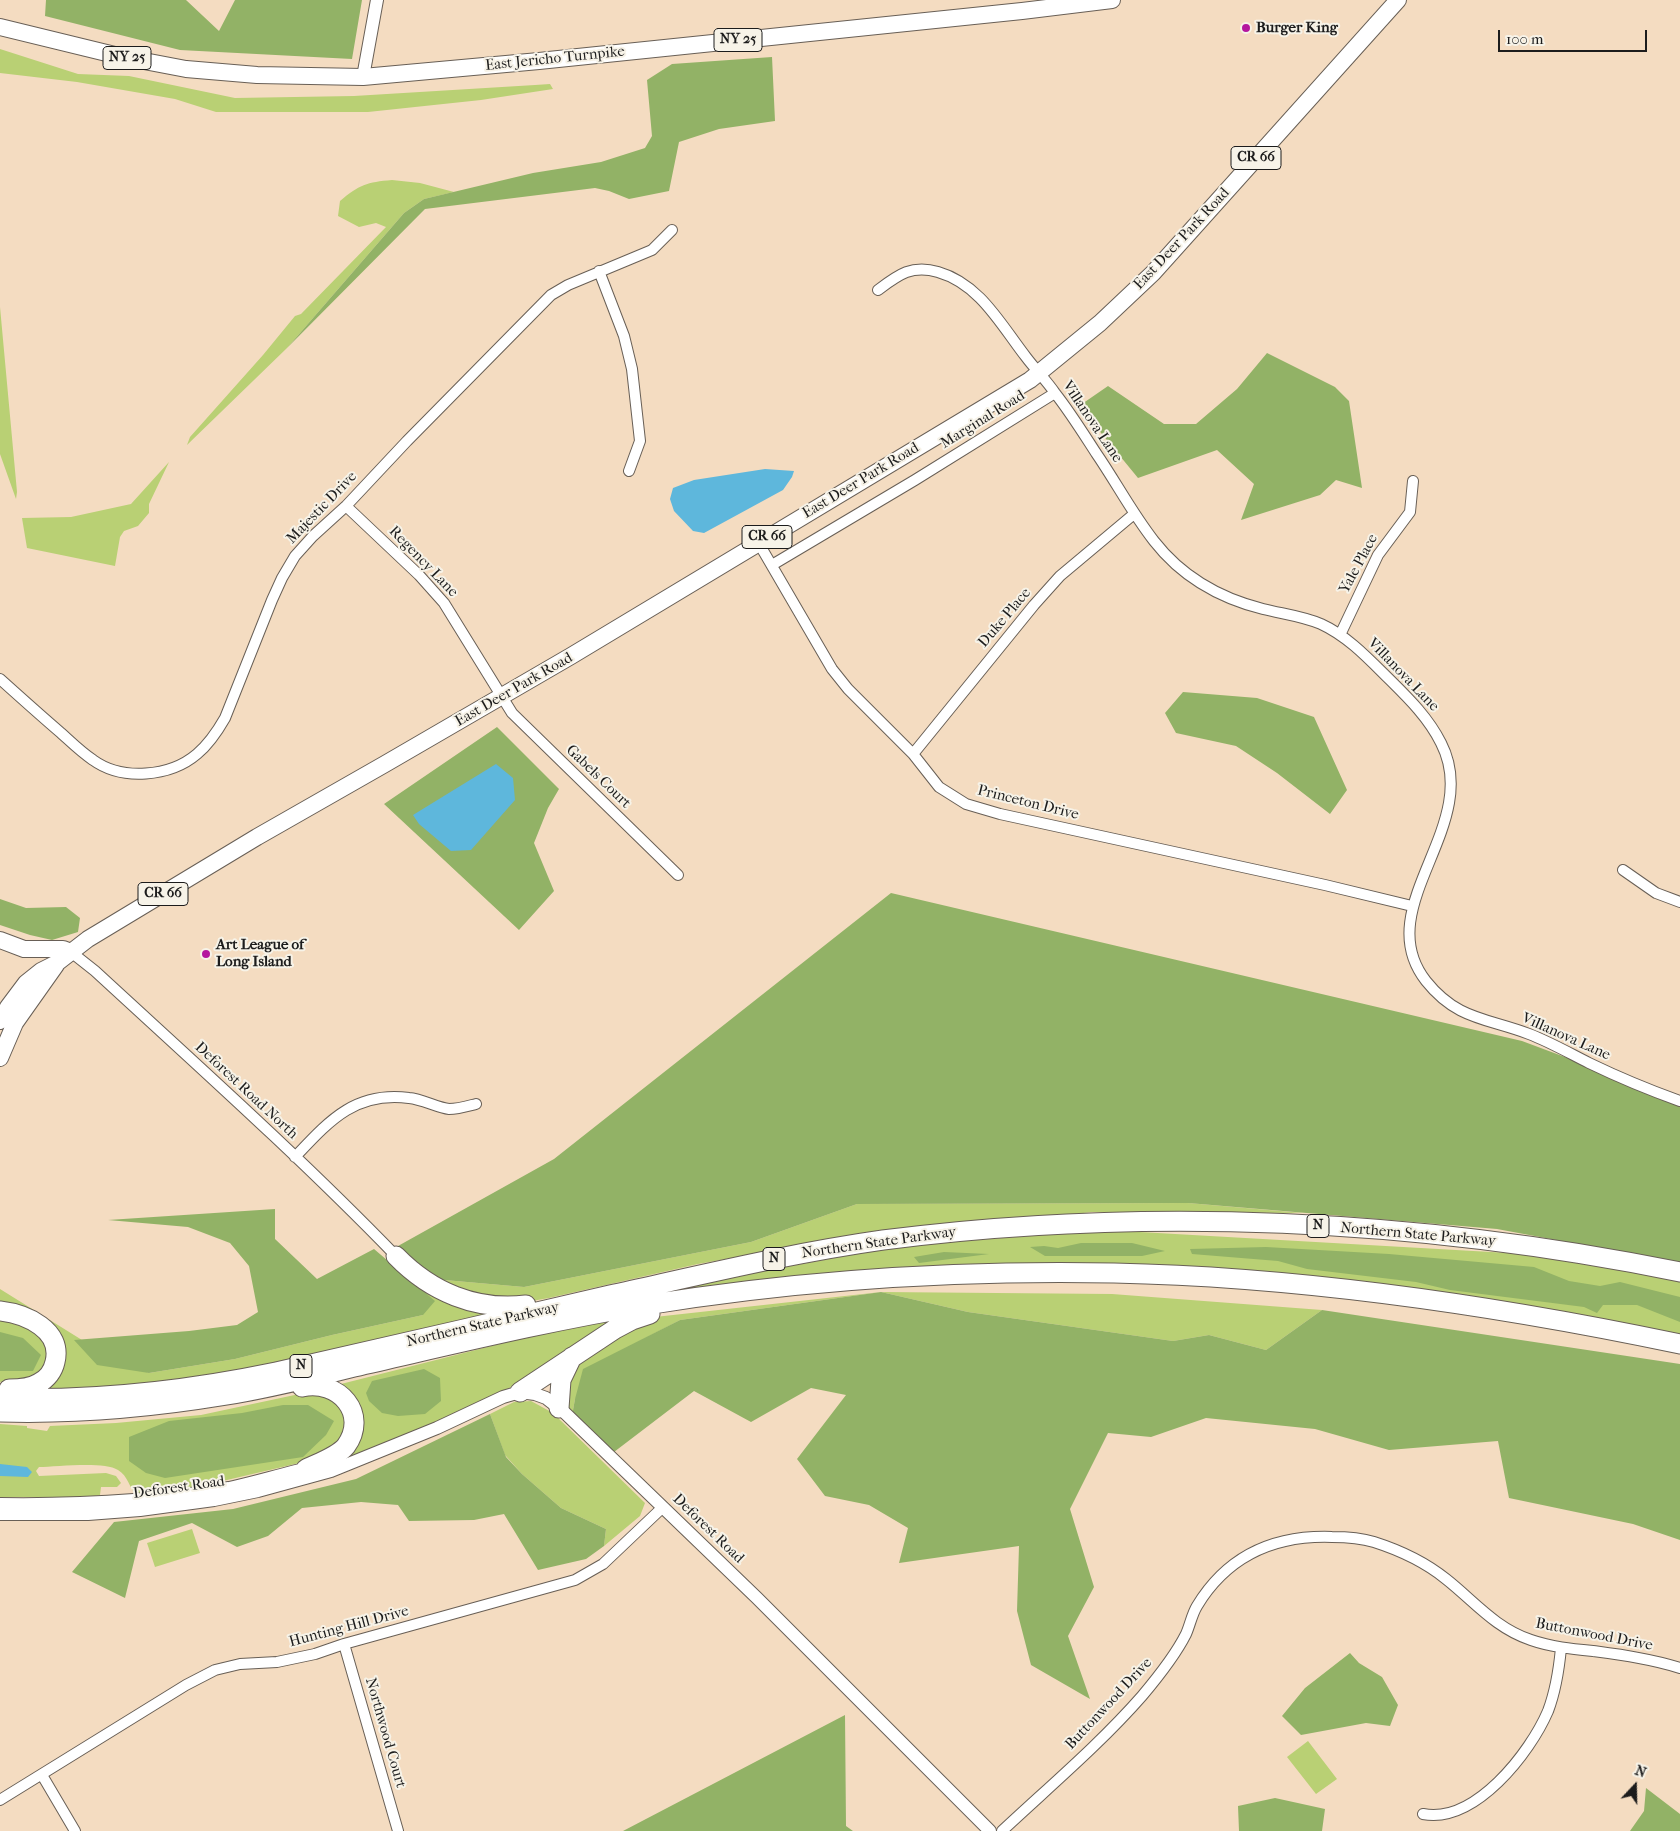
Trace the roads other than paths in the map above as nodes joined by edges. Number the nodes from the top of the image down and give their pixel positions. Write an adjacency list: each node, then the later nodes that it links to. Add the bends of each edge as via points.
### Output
1 (377, 0): 6 (street)
2 (1112, 0): 4 (main road, East Jericho Turnpike / NY 25)
3 (1398, 0): 10 (main road, East Deer Park Road / CR 66, via 1153,273 1100,323)
4 (1022, 6): 6 (main road, East Jericho Turnpike / NY 25, via 530,62)
5 (0, 27): 6 (main road, East Jericho Turnpike / NY 25, via 123,58 186,69 256,75)
6 (363, 77)
7 (672, 230): 8 (street, Majestic Drive, via 652,250)
8 (599, 271): 12 (street, via 624,336 632,369 640,441); 14 (street, Majestic Drive, via 568,285 546,300)
9 (878, 290): 10 (street, Villanova Lane, via 911,270 940,272 962,282 983,299)
10 (1039, 373): 11 (street, Villanova Lane); 16 (main road, East Deer Park Road / CR 66)
11 (1055, 393): 15 (street, Villanova Lane); 17 (street, Marginal Road)
12 (629, 471)
13 (1413, 481): 18 (street, Yale Place, via 1410,512 1378,555)
14 (346, 506): 19 (street, Majestic Drive, via 312,536 282,578 225,718 212,740 196,756 151,774 112,770 94,761); 20 (street, Regency Lane, via 444,603)
15 (1134, 514): 18 (street, Villanova Lane, via 1178,568 1204,587 1260,609 1305,618); 21 (street, Duke Place, via 1054,583)
16 (758, 542): 17 (street, Princeton Drive); 20 (main road, East Deer Park Road / CR 66)
17 (772, 565): 21 (street, Princeton Drive, via 832,668 848,689)
18 (1340, 635): 25 (street, Villanova Lane, via 1363,653 1419,709 1444,748 1450,770 1449,809)
19 (0, 680)
20 (501, 697): 23 (street, Gabels Court, via 512,713 557,759); 27 (main road, East Deer Park Road / CR 66, via 257,837)
21 (913, 754): 25 (street, Princeton Drive, via 939,787 966,804)
22 (1623, 870): 24 (street, via 1656,893)
23 (678, 875)
24 (1680, 902)
25 (1412, 906): 31 (street, Villanova Lane, via 1409,923 1414,959 1423,977 1452,1006 1469,1016 1528,1034 1623,1079)
26 (2, 940): 27 (main road, via 24,949)
27 (71, 952): 28 (main road, East Deer Park Road / CR 66); 33 (street, Deforest Road North)
28 (57, 963): 29 (main road, East Deer Park Road / CR 66, via 41,970 26,983); 30 (main road, East Deer Park Road / CR 66, via 15,1023)
29 (0, 1021)
30 (0, 1058)
31 (1680, 1101)
32 (476, 1104): 33 (street, via 449,1109 409,1098 388,1096 364,1100 326,1124)
33 (295, 1157): 34 (street, Deforest Road North)
34 (396, 1256): 37 (highway, via 439,1289 484,1305 516,1307)
35 (1680, 1272): 37 (highway, Northern State Parkway / N, via 1566,1252 1420,1234 1243,1222 1106,1222 989,1228 881,1241 744,1265)
36 (756, 1290): 39 (highway, Northern State Parkway / N, via 871,1279 1006,1273 1204,1277 1402,1296); 40 (highway, via 707,1304 643,1315); 43 (highway, Northern State Parkway / N, via 574,1318)
37 (597, 1298): 44 (highway, Northern State Parkway / N, via 211,1384 111,1396)
38 (0, 1311): 41 (highway, via 25,1317 42,1327 53,1338 56,1351 52,1369 40,1383)
39 (1680, 1344)
40 (572, 1356): 42 (highway); 45 (highway, via 561,1380)
41 (0, 1390)
42 (520, 1392): 45 (street, Deforest Road, via 540,1396); 47 (street, Deforest Road)
43 (224, 1396): 46 (highway, Northern State Parkway / N, via 116,1408); 48 (highway, via 283,1392 313,1386 331,1389 344,1397 353,1421 348,1442 335,1455)
44 (0, 1398)
45 (559, 1408): 50 (street, Deforest Road)
46 (0, 1412)
47 (357, 1459): 48 (street, Deforest Road); 51 (street, Deforest Road, via 303,1480 208,1501 88,1514)
48 (306, 1469): 49 (street, Deforest Road, via 229,1488 175,1496 90,1504)
49 (0, 1504)
50 (662, 1508): 52 (street, Hunting Hill Drive, via 603,1564 575,1580); 60 (street, Deforest Road, via 757,1598)
51 (0, 1514)
52 (344, 1644): 55 (street, Hunting Hill Drive, via 277,1662 240,1664 215,1670); 59 (street, Northwood Court)
53 (1561, 1648): 54 (street, Buttonwood Drive, via 1638,1658); 57 (street, via 1558,1680 1548,1712 1515,1764 1497,1784 1456,1812 1434,1816); 61 (street, Buttonwood Drive, via 1530,1640 1506,1629 1424,1564 1373,1542 1314,1536 1262,1546 1243,1557 1212,1586 1196,1607 1186,1635 1160,1675 1140,1698)
54 (1680, 1668)
55 (42, 1775): 56 (street, Hunting Hill Drive); 58 (street)
56 (0, 1800)
57 (1424, 1814)
58 (75, 1831)
59 (398, 1831)
60 (990, 1831)
61 (1002, 1831)

